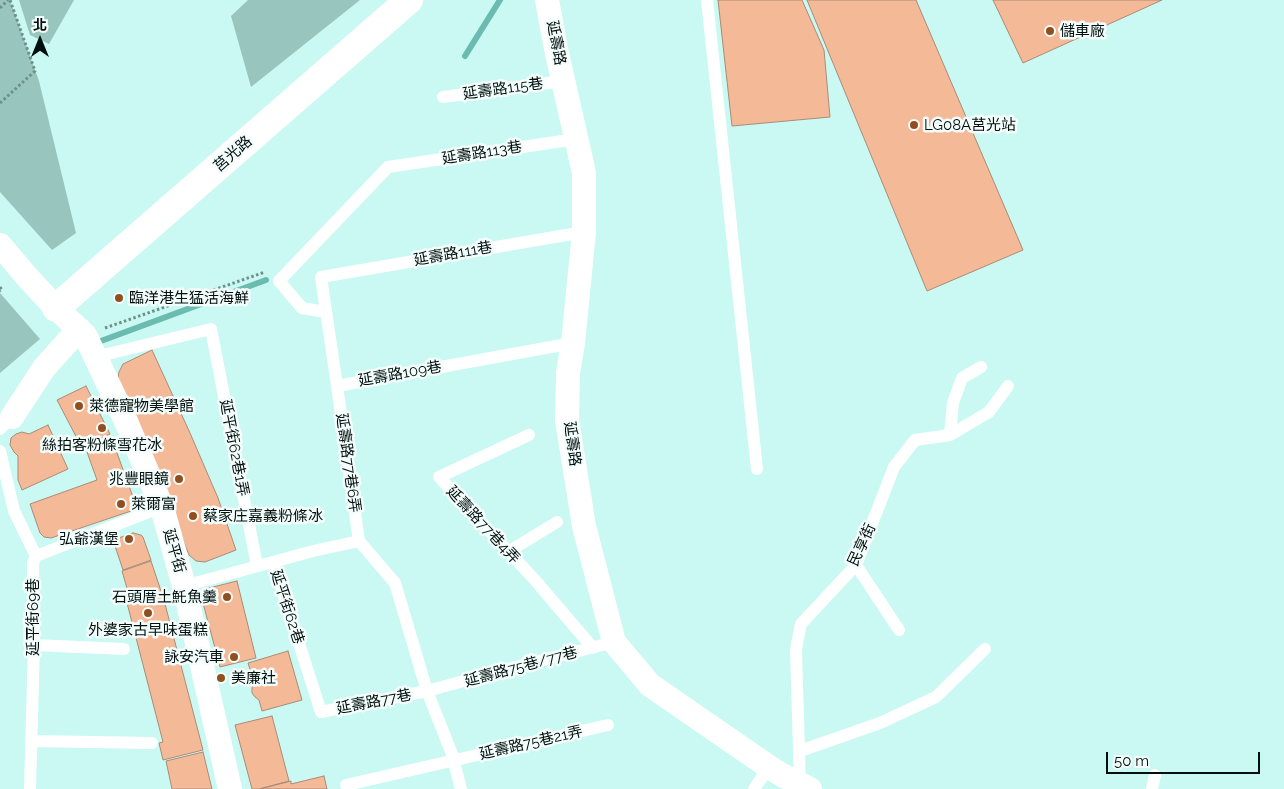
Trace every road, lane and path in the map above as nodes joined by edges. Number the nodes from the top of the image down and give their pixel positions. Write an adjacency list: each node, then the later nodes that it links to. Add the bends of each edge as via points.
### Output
1 (9, 0): 5 (path); 8 (path, via 35,71)
2 (409, 0): 14 (street, 莒光路)
3 (548, 0): 6 (street, 延壽路)
4 (708, 0): 26 (lane)
5 (0, 8)
6 (563, 81): 7 (lane, 延壽路115巷); 9 (street, 延壽路)
7 (442, 97)
8 (0, 103)
9 (576, 139): 10 (street, 延壽路, via 584,173); 13 (lane, 延壽路113巷, via 388,168)
10 (584, 232): 12 (lane, 延壽路111巷); 17 (street, 延壽路)
11 (0, 245): 14 (street, 延平街)
12 (321, 276): 15 (lane, 延壽路109巷)
13 (279, 281): 15 (lane, via 302,308); 16 (path, via 268,271)
14 (56, 308): 16 (street, 延平街)
15 (326, 312): 20 (lane, 延壽路109巷)
16 (82, 332): 18 (street, 延平街); 22 (street, via 44,368)
17 (573, 343): 20 (lane, 延壽路109巷); 37 (street, 延壽路, via 568,373 567,420)
18 (95, 357): 27 (street, 延平街); 34 (lane, 延平街62巷1弄, via 211,329)
19 (981, 368): 24 (lane, via 962,378 953,403)
20 (337, 386): 29 (lane, 延壽路77巷6弄)
21 (1008, 386): 24 (lane, 民享街, via 989,412)
22 (6, 423)
23 (529, 435): 30 (lane, 延壽路77巷4弄, via 439,477)
24 (950, 435): 33 (lane, 民享街, via 914,440 894,467)
25 (0, 451): 31 (lane, via 14,510)
26 (757, 469)
27 (162, 507): 31 (lane); 35 (street, 延平街)
28 (558, 522): 30 (lane)
29 (359, 541): 32 (lane); 41 (lane, via 395,583)
30 (508, 552): 37 (lane, 延壽路77巷4弄)
31 (36, 556): 38 (lane, 延平街69巷, via 33,563)
32 (273, 562): 34 (lane, 延平街62巷); 42 (lane, 延平街62巷)
33 (856, 565): 36 (lane); 46 (lane, 民享街, via 802,624 796,649)
34 (257, 566): 35 (lane, 延平街62巷)
35 (184, 586): 53 (street, 延平街)
36 (899, 630)
37 (603, 645): 41 (lane, 延壽路75巷/77巷); 48 (street, 延壽路, via 650,685)
38 (34, 646): 40 (lane); 44 (lane, 延平街69巷)
39 (985, 648): 46 (lane, via 936,697 880,723)
40 (124, 649)
41 (427, 692): 42 (lane, 延壽路77巷); 47 (lane)
42 (321, 712)
43 (608, 725): 47 (lane, 延壽路75巷21弄)
44 (31, 741): 45 (lane); 52 (lane, 延平街69巷)
45 (152, 743)
46 (800, 751): 51 (lane, 民享街)
47 (454, 760): 50 (lane, 延壽路75巷21弄); 54 (lane)
48 (769, 767): 51 (street, 延壽路); 55 (lane)
49 (1155, 775): 56 (lane)
50 (346, 785)
51 (805, 786)
52 (30, 789)
53 (230, 789)
54 (461, 789)
55 (754, 789)
56 (1152, 789)

